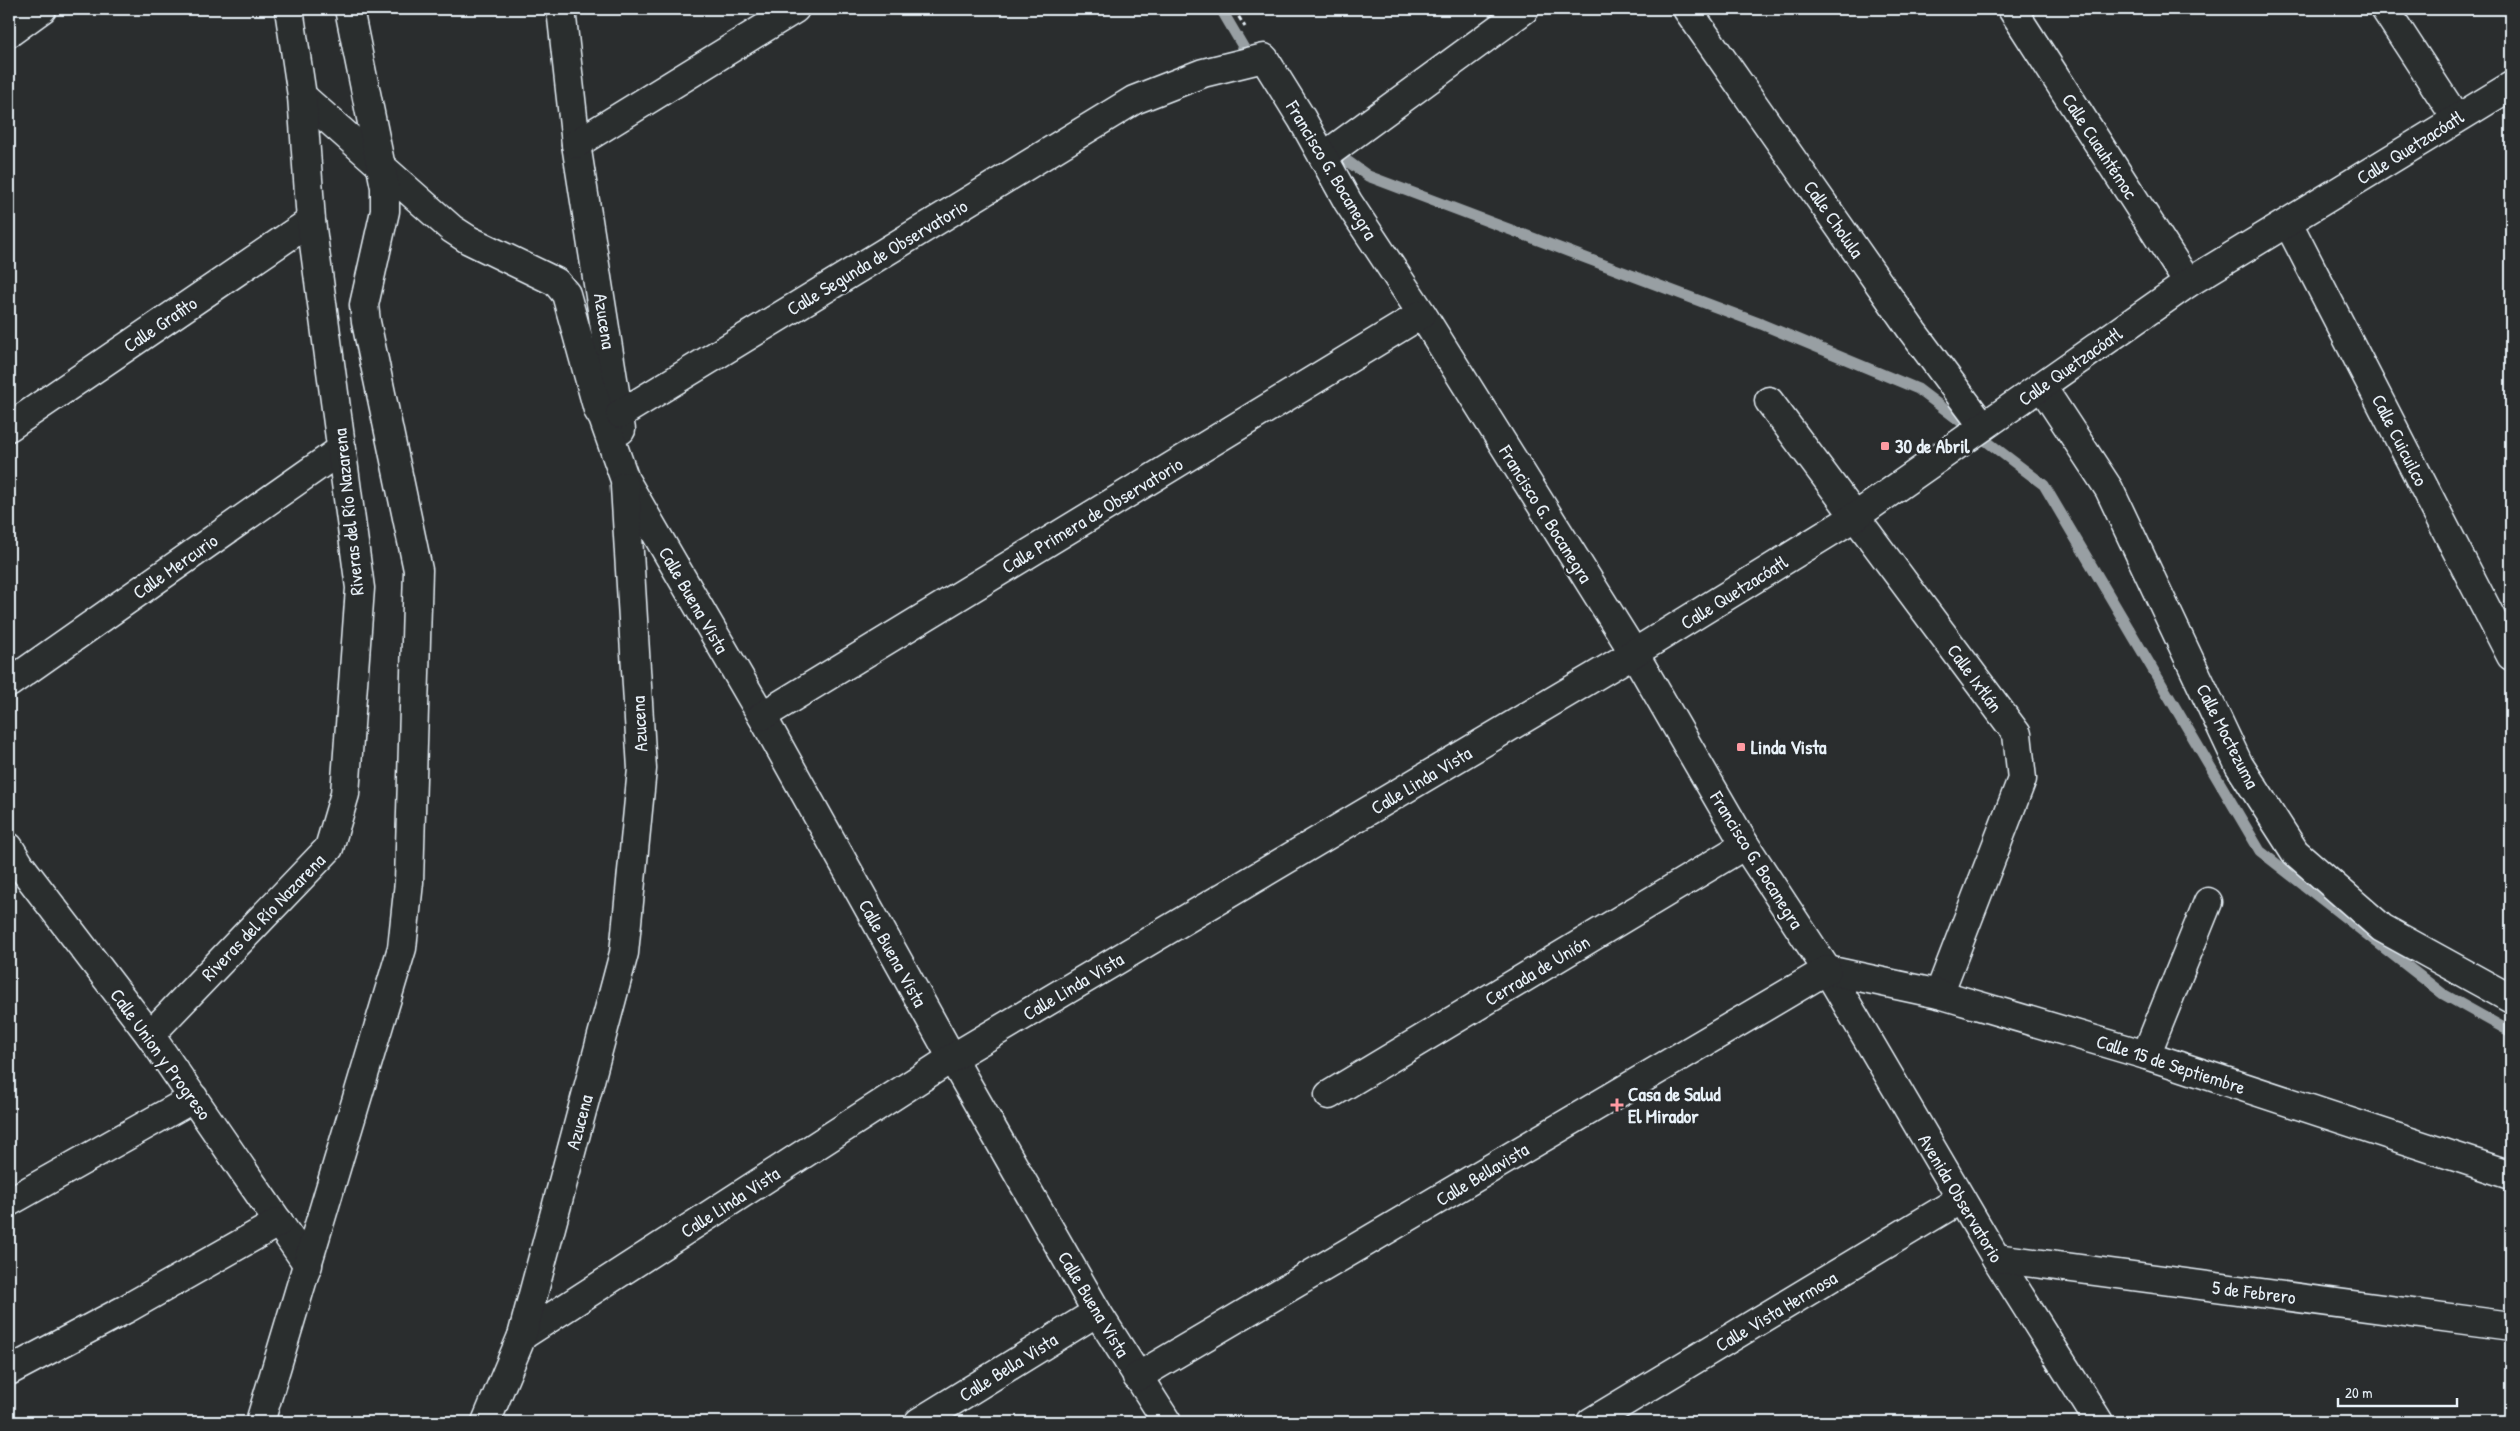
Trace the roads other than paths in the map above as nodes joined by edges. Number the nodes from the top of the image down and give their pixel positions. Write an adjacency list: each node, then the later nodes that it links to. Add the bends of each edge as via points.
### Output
1 (42, 9): 10 (street)
2 (289, 9): 13 (street, Riveras del Río Nazarena)
3 (349, 9): 17 (street)
4 (560, 9): 15 (street, Azucena)
5 (794, 9): 15 (street)
6 (1525, 9): 16 (street)
7 (1687, 9): 25 (street, Calle Cholula, via 1913,332)
8 (2012, 9): 20 (street, Calle Cuauhtémoc)
9 (2385, 9): 14 (street)
10 (9, 33)
11 (1264, 58): 16 (street, Francisco G. Bocanegra); 24 (street, Calle Segunda de Observatorio, via 1203,72 1134,100)
12 (2511, 86): 14 (street, Calle Quetzacóatl)
13 (302, 96): 17 (street); 18 (street, Riveras del Río Nazarena)
14 (2456, 118): 19 (street, Calle Quetzacóatl)
15 (576, 144): 24 (street, Azucena)
16 (1323, 157): 21 (street, Francisco G. Bocanegra, via 1348,202)
17 (380, 165): 28 (street, via 452,229 556,282 566,294 598,410); 50 (street, via 385,186 385,211 364,305 418,570 408,882 402,948)
18 (311, 221): 26 (street, Calle Grafito); 27 (street, Riveras del Río Nazarena)
19 (2288, 223): 20 (street, Calle Quetzacóatl); 31 (street, Calle Cuicuilco)
20 (2188, 283): 22 (street, Calle Quetzacóatl)
21 (1422, 314): 30 (street, Francisco G. Bocanegra); 33 (street, Calle Primera de Observatorio)
22 (2042, 387): 25 (street, Calle Quetzacóatl); 39 (street, Calle Moctezuma, via 2109,489 2239,765 2295,852 2382,928)
23 (1770, 401): 29 (street, Calle Ixtlán)
24 (620, 414): 28 (street, Azucena)
25 (1983, 426): 29 (street, Calle Quetzacóatl)
26 (9, 427)
27 (342, 449): 32 (street, Calle Mercurio); 40 (street, Riveras del Río Nazarena, via 360,588 345,794 329,848)
28 (625, 480): 33 (street, Calle Buena Vista); 53 (street, Azucena, via 642,769 624,953)
29 (1856, 516): 30 (street, Calle Quetzacóatl); 38 (street, Calle Ixtlán, via 2017,734 2022,779)
30 (1634, 654): 34 (street, Francisco G. Bocanegra); 42 (street, Calle Linda Vista)
31 (2511, 656)
32 (9, 683)
33 (762, 716): 42 (street, Calle Buena Vista)
34 (1746, 845): 37 (street, Francisco G. Bocanegra); 43 (street, Cerrada de Unión)
35 (12, 861): 40 (street, Calle Union y Progreso)
36 (2208, 902): 41 (street)
37 (1827, 970): 38 (street, Calle 15 de Septiembre); 46 (street, Avenida Observatorio); 55 (street, Calle Bellavista)
38 (1939, 994): 41 (street, Calle 15 de Septiembre)
39 (2511, 998)
40 (150, 1035): 44 (street, Calle Union y Progreso)
41 (2146, 1055): 45 (street, Calle 15 de Septiembre)
42 (952, 1058): 51 (street, Calle Buena Vista); 53 (street, Calle Linda Vista)
43 (1329, 1095)
44 (194, 1098): 47 (street); 48 (street, Calle Union y Progreso)
45 (2511, 1175)
46 (1961, 1199): 49 (street, Avenida Observatorio); 60 (street, Calle Vista Hermosa)
47 (9, 1202)
48 (279, 1222): 50 (street, Calle Union y Progreso); 54 (street)
49 (1996, 1258): 52 (street, 5 de Febrero); 61 (street, Avenida Observatorio)
50 (308, 1265): 56 (street)
51 (1097, 1312): 55 (street, Calle Buena Vista); 58 (street, Calle Bella Vista)
52 (2511, 1326)
53 (522, 1336): 57 (street, Azucena)
54 (9, 1371)
55 (1137, 1377): 59 (street, Calle Buena Vista)
56 (260, 1422)
57 (486, 1422)
58 (919, 1422)
59 (1167, 1422)
60 (1591, 1422)
61 (2099, 1422)

